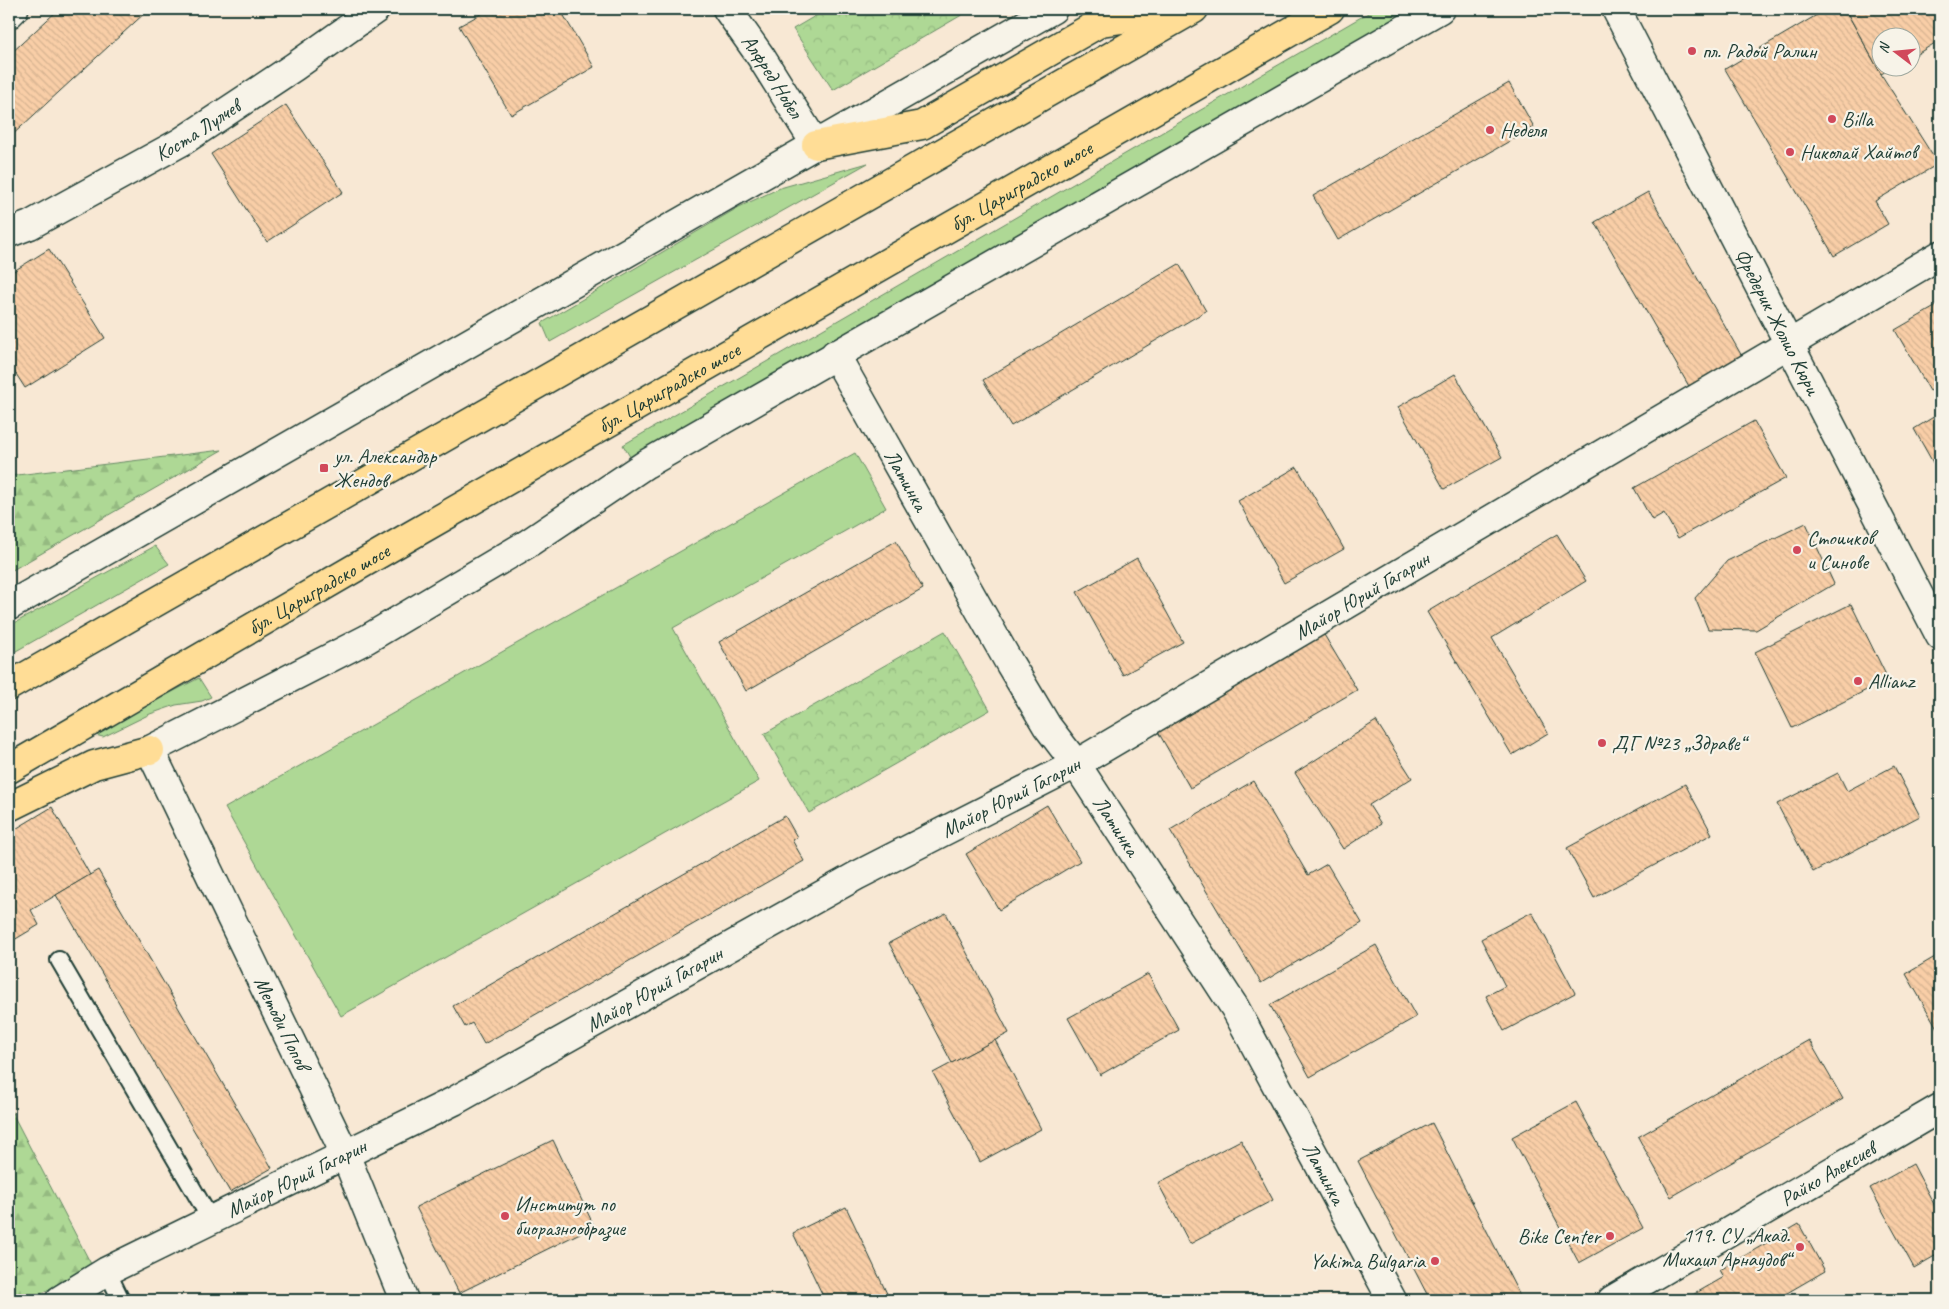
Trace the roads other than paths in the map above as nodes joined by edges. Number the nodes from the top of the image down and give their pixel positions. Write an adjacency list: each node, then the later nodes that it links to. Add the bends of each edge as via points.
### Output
1 (14, 9): 9 (street)
2 (376, 9): 11 (street, Коста Лулчев, via 180,142 30,225)
3 (727, 9): 10 (street, Алфред Нобел)
4 (1053, 9): 10 (street)
5 (1193, 9): 10 (highway, via 1101,22 922,126); 17 (highway)
6 (1330, 9): 20 (highway, бул. Цариградско шосе)
7 (1440, 9): 14 (street)
8 (1616, 9): 13 (street, Фредерик Жолио Кюри)
9 (9, 14)
10 (816, 145): 15 (street)
11 (9, 233)
12 (1940, 255): 13 (street, Майор Юрий Гагарин)
13 (1788, 345): 16 (street, Фредерик Жолио Кюри); 19 (street, Майор Юрий Гагарин)
14 (835, 354): 18 (street, via 646,464 527,544 367,639); 19 (street, Латинка, via 1010,664 1047,726)
15 (9, 606)
16 (1940, 636)
17 (9, 686)
18 (150, 750): 21 (highway, via 94,764); 24 (street, Методи Попов)
19 (1076, 764): 24 (street, Майор Юрий Гагарин, via 856,876 454,1101); 30 (street, Латинка, via 1235,1008)
20 (9, 769)
21 (9, 807)
22 (59, 960): 25 (lane)
23 (1940, 1108): 31 (street, Райко Алексиев)
24 (345, 1154): 25 (street, Майор Юрий Гагарин); 29 (street, Методи Попов)
25 (210, 1220): 26 (street, Майор Юрий Гагарин)
26 (107, 1272): 27 (street, Майор Юрий Гагарин); 28 (lane)
27 (60, 1300)
28 (121, 1300)
29 (404, 1300)
30 (1392, 1300)
31 (1612, 1300)

